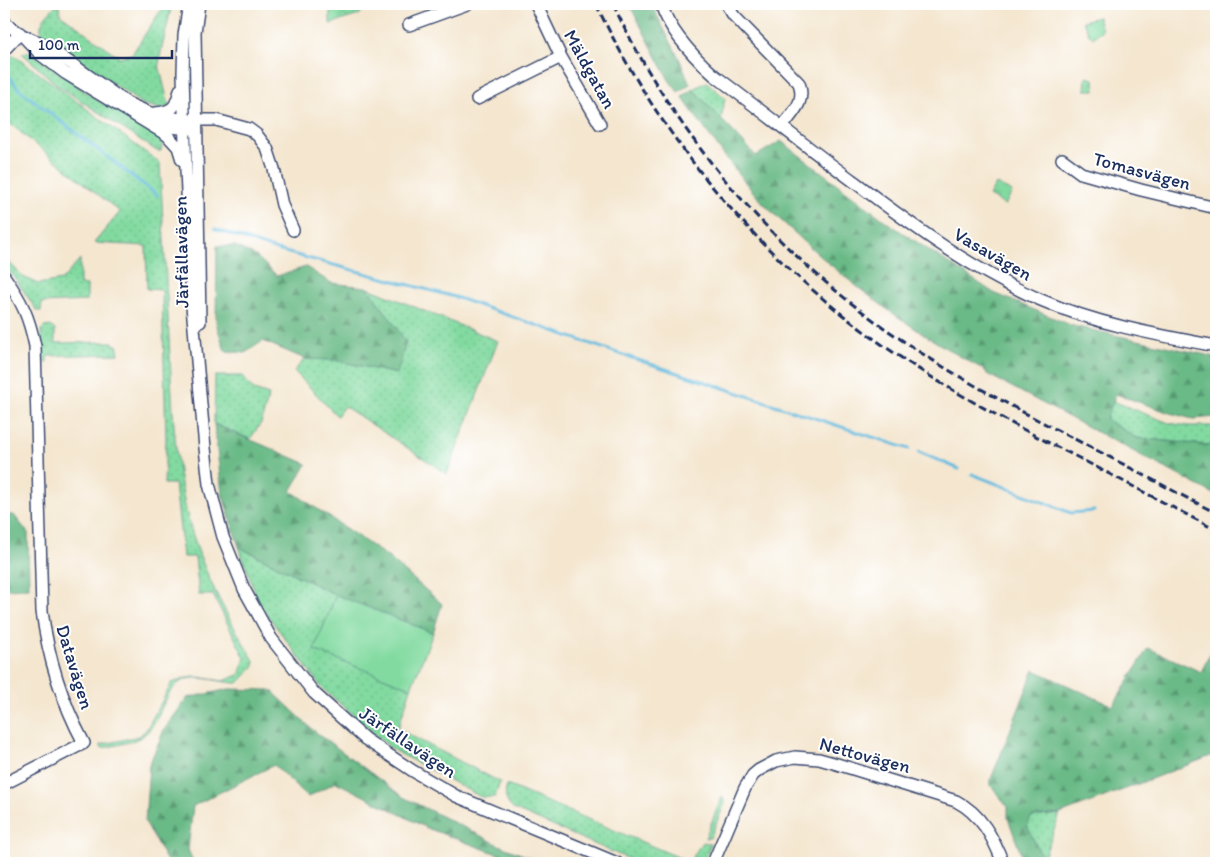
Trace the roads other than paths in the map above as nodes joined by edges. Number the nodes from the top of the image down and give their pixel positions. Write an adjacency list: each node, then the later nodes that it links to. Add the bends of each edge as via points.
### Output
1 (189, 4): 12 (street, Järfällavägen)
2 (199, 4): 16 (street, Järfällavägen)
3 (467, 4): 8 (street)
4 (536, 4): 11 (street, Mäldgatan)
5 (661, 4): 17 (street, Vasavägen, via 692,54)
6 (726, 4): 17 (street, via 799,83 800,102)
7 (4, 22): 9 (street)
8 (409, 25)
9 (21, 34): 10 (street); 14 (street, via 65,73 122,109)
10 (4, 50)
11 (562, 57): 13 (street); 15 (street, Mäldgatan)
12 (183, 74): 14 (street, via 175,106); 16 (street, Järfällavägen)
13 (477, 98)
14 (145, 116): 16 (street, via 169,127); 19 (street, Järfällavägen, via 178,147)
15 (600, 124)
16 (190, 125): 19 (street, Järfällavägen); 21 (street, via 216,120 249,129 257,135 267,148 282,204); 24 (street, Järfällavägen, via 200,306)
17 (782, 127): 23 (street, Vasavägen, via 906,222 996,280 1098,321)
18 (1062, 159): 20 (street, Tomasvägen, via 1081,173)
19 (186, 179): 24 (street, Järfällavägen, via 192,306)
20 (1216, 208)
21 (294, 230)
22 (4, 276): 25 (street, Datavägen, via 19,297 35,346 45,630 56,675 84,743)
23 (1216, 346)
24 (199, 373): 26 (street, Järfällavägen, via 209,484 223,536 244,589 271,638 314,693 365,738 456,796)
25 (4, 784)
26 (617, 863)
27 (713, 863): 28 (street, Nettovägen, via 753,775 766,765 795,756 820,759 956,801 972,811 987,828)
28 (1003, 863)

